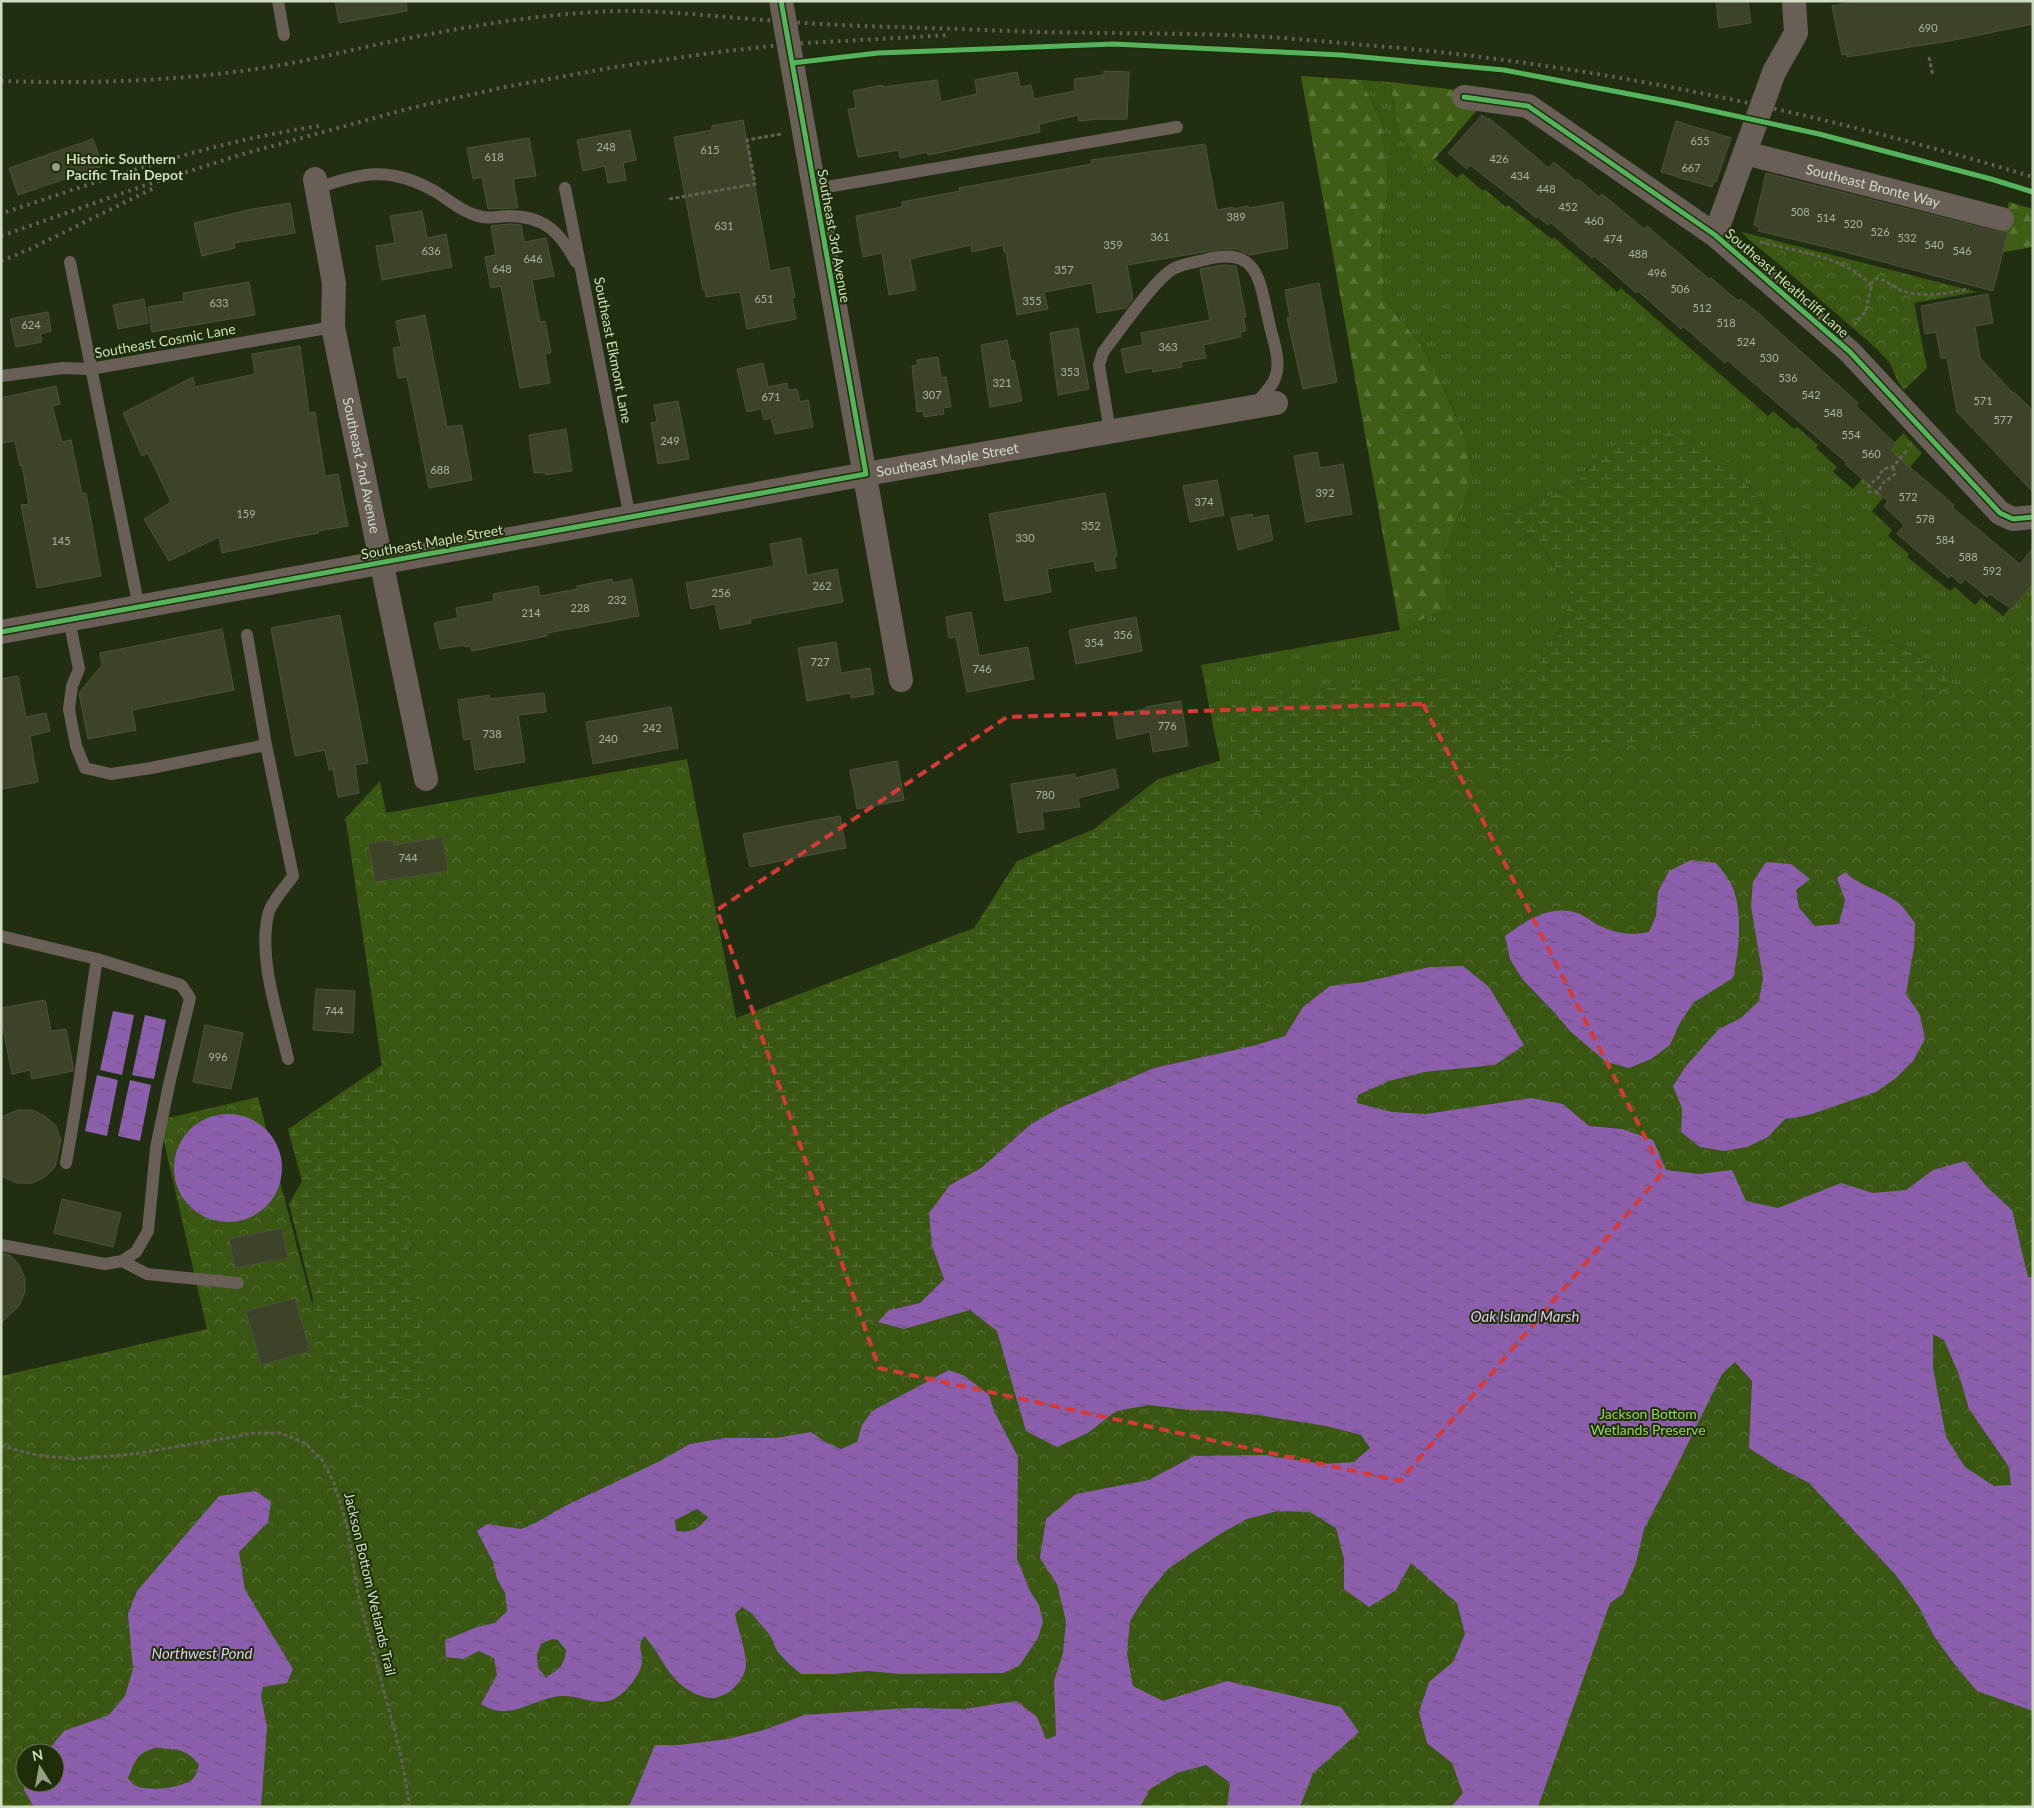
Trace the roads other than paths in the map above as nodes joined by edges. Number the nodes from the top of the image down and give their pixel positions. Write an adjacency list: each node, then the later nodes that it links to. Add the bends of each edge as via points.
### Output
1 (278, 1): 4 (lane)
2 (781, 1): 10 (street, Southeast 3rd Avenue)
3 (1794, 1): 7 (street, via 1796,33 1774,72)
4 (284, 35)
5 (1464, 97): 12 (street, Southeast Heathcliff Lane, via 1528,106)
6 (1177, 127): 10 (lane)
7 (1745, 153): 11 (street, Southeast Bronte Way); 12 (street)
8 (316, 184): 14 (lane, via 381,173 411,178 468,213 486,219 532,217 552,229); 15 (street, Southeast 2nd Avenue, via 334,283)
9 (565, 188): 14 (lane, Southeast Elkmont Lane)
10 (815, 189): 21 (street, Southeast 3rd Avenue)
11 (2002, 220)
12 (1715, 235): 22 (street, Southeast Heathcliff Lane, via 1840,344 2000,513 2012,519)
13 (70, 262): 16 (lane)
14 (583, 274): 23 (lane, Southeast Elkmont Lane)
15 (333, 328): 16 (lane, Southeast Cosmic Lane); 24 (street, Southeast 2nd Avenue)
16 (90, 369): 17 (lane, Southeast Cosmic Lane, via 63,368); 25 (lane)
17 (1, 376)
18 (1276, 403): 19 (street, Southeast Maple Street)
19 (1252, 407): 20 (street, Southeast Maple Street); 20 (lane, via 1270,388 1276,375 1277,360 1259,278 1251,264 1237,256 1218,256 1174,268 1160,280 1103,352 1100,365)
20 (1110, 432): 21 (street, Southeast Maple Street)
21 (866, 474): 23 (street, Southeast Maple Street); 29 (street, Southeast 3rd Avenue)
22 (2033, 517)
23 (630, 518): 24 (street, Southeast Maple Street)
24 (381, 563): 25 (street, Southeast Maple Street); 31 (street, Southeast 2nd Avenue)
25 (139, 608): 26 (street, Southeast Maple Street)
26 (69, 620): 27 (street, Southeast Maple Street); 30 (lane, via 79,669 72,686 69,709 76,746 85,768 111,774)
27 (2, 627)
28 (247, 635): 30 (lane)
29 (901, 680)
30 (266, 745): 34 (lane, via 293,876 268,912 265,941 274,1002)
31 (426, 779)
32 (1, 936): 33 (lane)
33 (97, 959): 35 (lane, via 78,1104); 37 (lane, via 181,985 190,998 156,1148 148,1231 136,1252)
34 (288, 1059)
35 (66, 1162)
36 (1, 1245): 37 (lane, via 105,1264)
37 (122, 1261): 38 (lane, via 148,1274)
38 (238, 1282)

